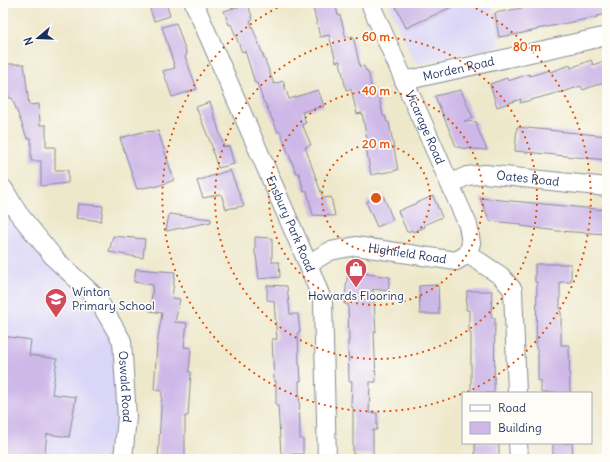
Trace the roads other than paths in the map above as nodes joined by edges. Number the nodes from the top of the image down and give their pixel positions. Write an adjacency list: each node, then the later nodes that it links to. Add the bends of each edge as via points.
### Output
1 (194, 3): 9 (street, Ensbury Park Road)
2 (370, 3): 4 (street, Vicarage Road)
3 (607, 36): 4 (street, Morden Road)
4 (404, 82): 5 (street, Vicarage Road)
5 (450, 184): 6 (street, Oates Road, via 467,176 485,174); 8 (street, Vicarage Road, via 468,225 472,243)
6 (607, 186)
7 (3, 188): 12 (street, Oswald Road, via 18,213 56,260 97,298 122,341 126,417)
8 (468, 254): 9 (street, Highfield Road, via 456,261 356,246 330,251); 10 (street, via 501,276 513,290)
9 (308, 264): 13 (street, Ensbury Park Road, via 323,302)
10 (516, 392)
11 (518, 444): 14 (street)
12 (123, 459)
13 (327, 459)
14 (519, 459)

